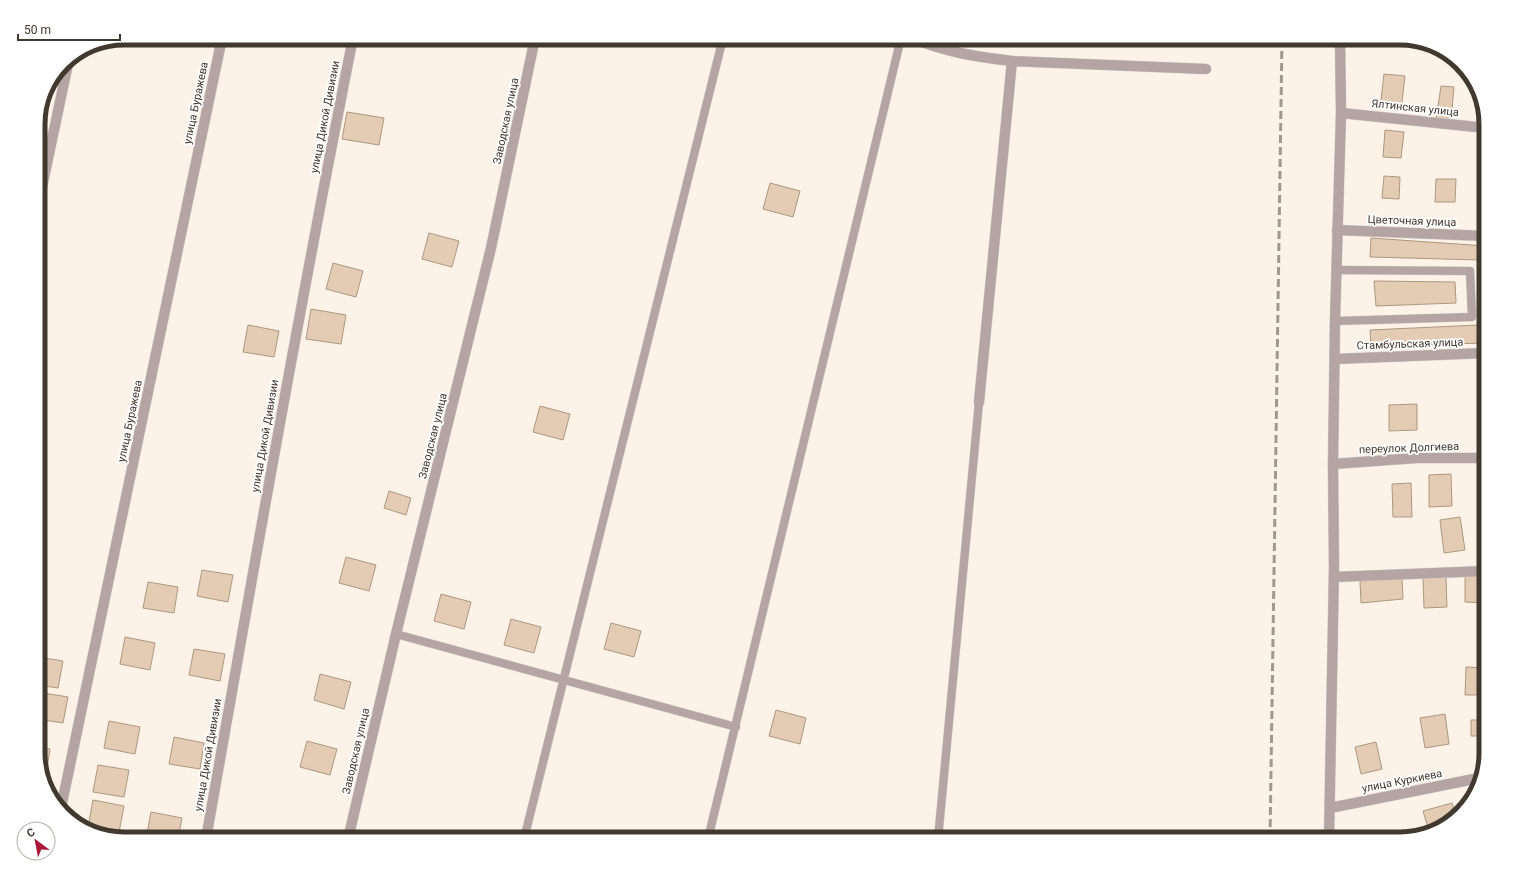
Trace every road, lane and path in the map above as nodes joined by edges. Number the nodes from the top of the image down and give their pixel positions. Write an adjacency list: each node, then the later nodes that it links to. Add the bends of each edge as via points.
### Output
1 (221, 45): 29 (street, улица Буражева)
2 (352, 45): 31 (street, улица Дикой Дивизии, via 292,354)
3 (534, 45): 25 (street, Заводская улица, via 491,248)
4 (721, 45): 26 (lane)
5 (899, 45): 27 (lane)
6 (929, 45): 8 (street)
7 (1340, 45): 11 (street)
8 (1012, 61): 9 (street); 20 (street)
9 (1206, 69)
10 (67, 70): 13 (street)
11 (1341, 113): 12 (street, Ялтинская улица); 14 (street)
12 (1479, 127)
13 (45, 173)
14 (1337, 230): 15 (street, Цветочная улица); 16 (street)
15 (1479, 236)
16 (1336, 270): 17 (street); 17 (lane, via 1470,271 1472,317)
17 (1335, 321): 19 (street)
18 (1479, 353): 19 (street, Стамбульская улица)
19 (1335, 359): 22 (street)
20 (979, 402): 35 (lane)
21 (1479, 458): 22 (street, переулок Долгиева, via 1417,458)
22 (1333, 464): 24 (street)
23 (1479, 571): 24 (street)
24 (1334, 578): 30 (street)
25 (396, 634): 26 (lane); 32 (street, Заводская улица)
26 (564, 680): 27 (lane); 33 (lane)
27 (736, 727): 34 (lane)
28 (1474, 779): 30 (street, улица Куркиева)
29 (62, 802)
30 (1330, 808): 36 (street)
31 (207, 832)
32 (350, 832)
33 (526, 832)
34 (710, 832)
35 (939, 832)
36 (1329, 832)

